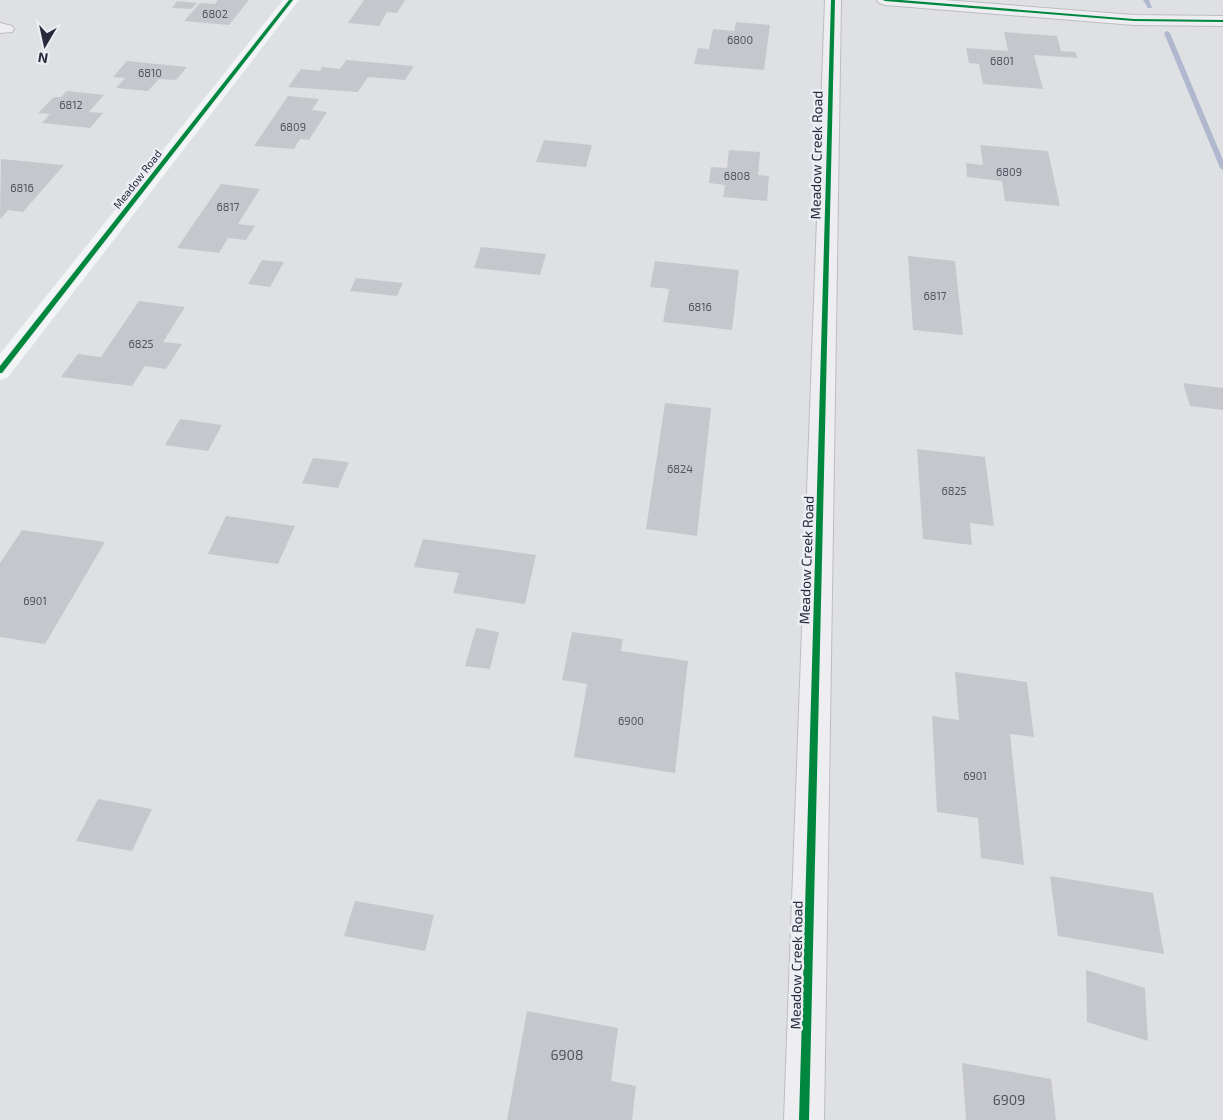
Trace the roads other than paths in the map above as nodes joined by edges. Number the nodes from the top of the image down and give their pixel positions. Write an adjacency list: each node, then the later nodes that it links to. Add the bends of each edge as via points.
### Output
1 (292, 0): 5 (street, Meadow Road)
2 (833, 0): 6 (street, Meadow Creek Road)
3 (885, 0): 4 (street, via 1134,20)
4 (1223, 21)
5 (0, 371)
6 (804, 1120)

